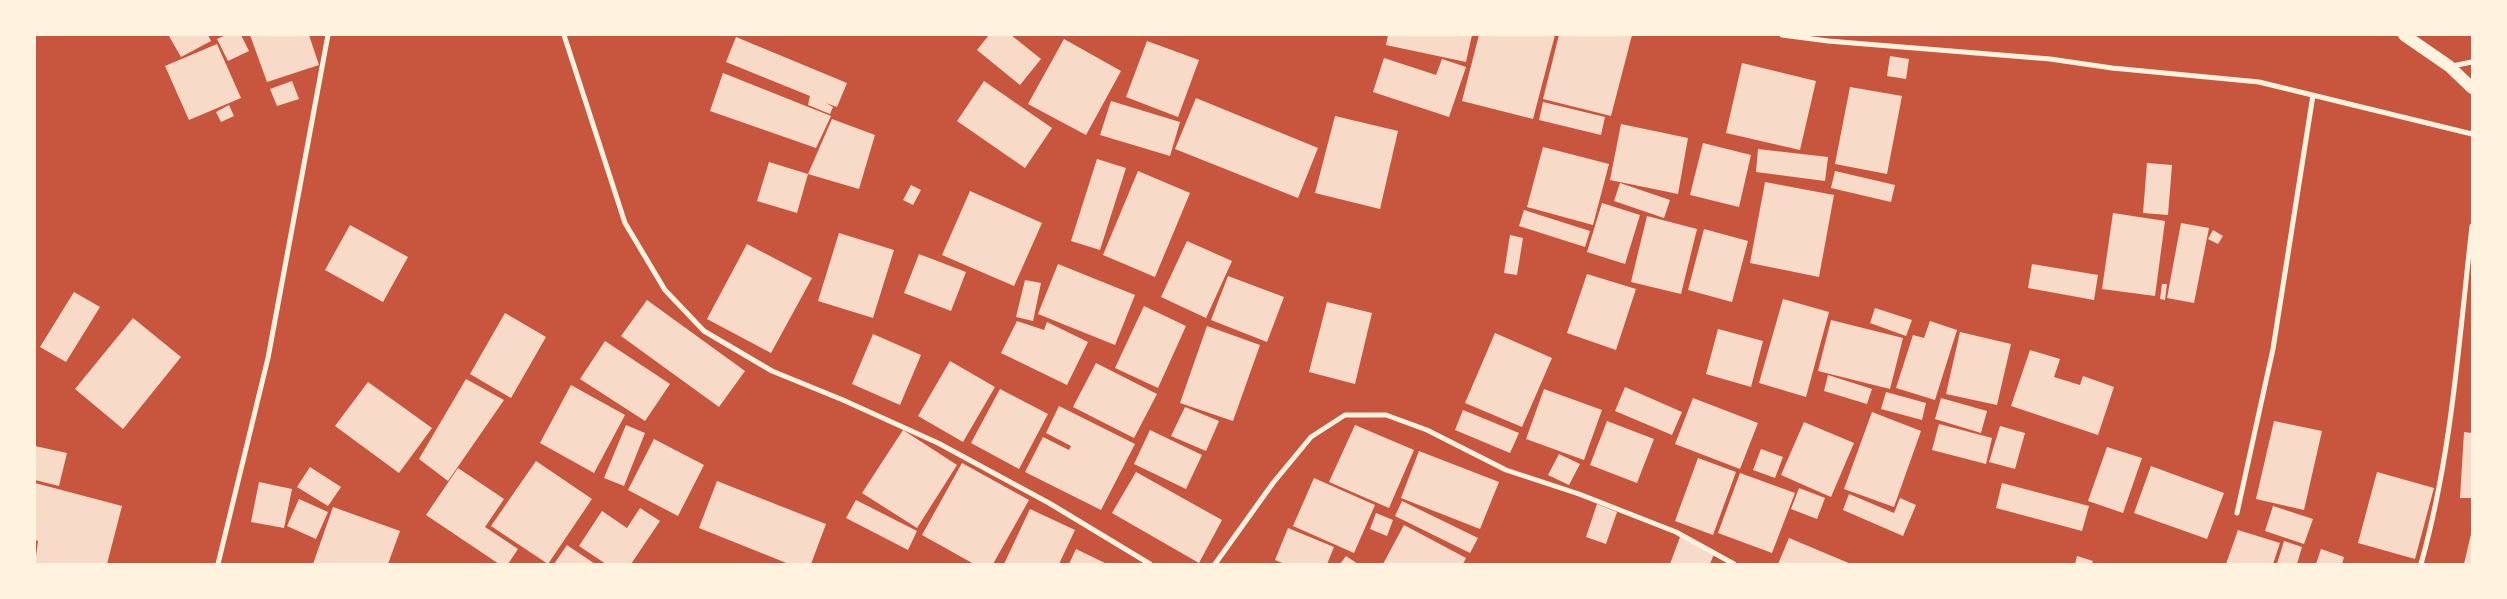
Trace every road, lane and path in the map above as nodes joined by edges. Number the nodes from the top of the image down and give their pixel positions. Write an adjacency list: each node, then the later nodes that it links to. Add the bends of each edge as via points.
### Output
1 (328, 35): 12 (street, via 268,358)
2 (564, 35): 13 (street, via 625,223 665,290 704,331 772,371 938,443 1049,503)
3 (1782, 35): 8 (street, via 2259,82)
4 (2404, 35): 6 (main road)
5 (2472, 62): 6 (street)
6 (2449, 66): 7 (main road)
7 (2472, 88)
8 (2313, 95): 9 (street); 11 (street, via 2274,349)
9 (2472, 134)
10 (2472, 226): 16 (street, via 2445,460)
11 (2237, 513)
12 (218, 564)
13 (1150, 564)
14 (1215, 564): 15 (street, via 1273,483 1311,437 1345,414 1378,414 1427,430 1506,470 1676,532)
15 (1734, 564)
16 (2421, 564)

